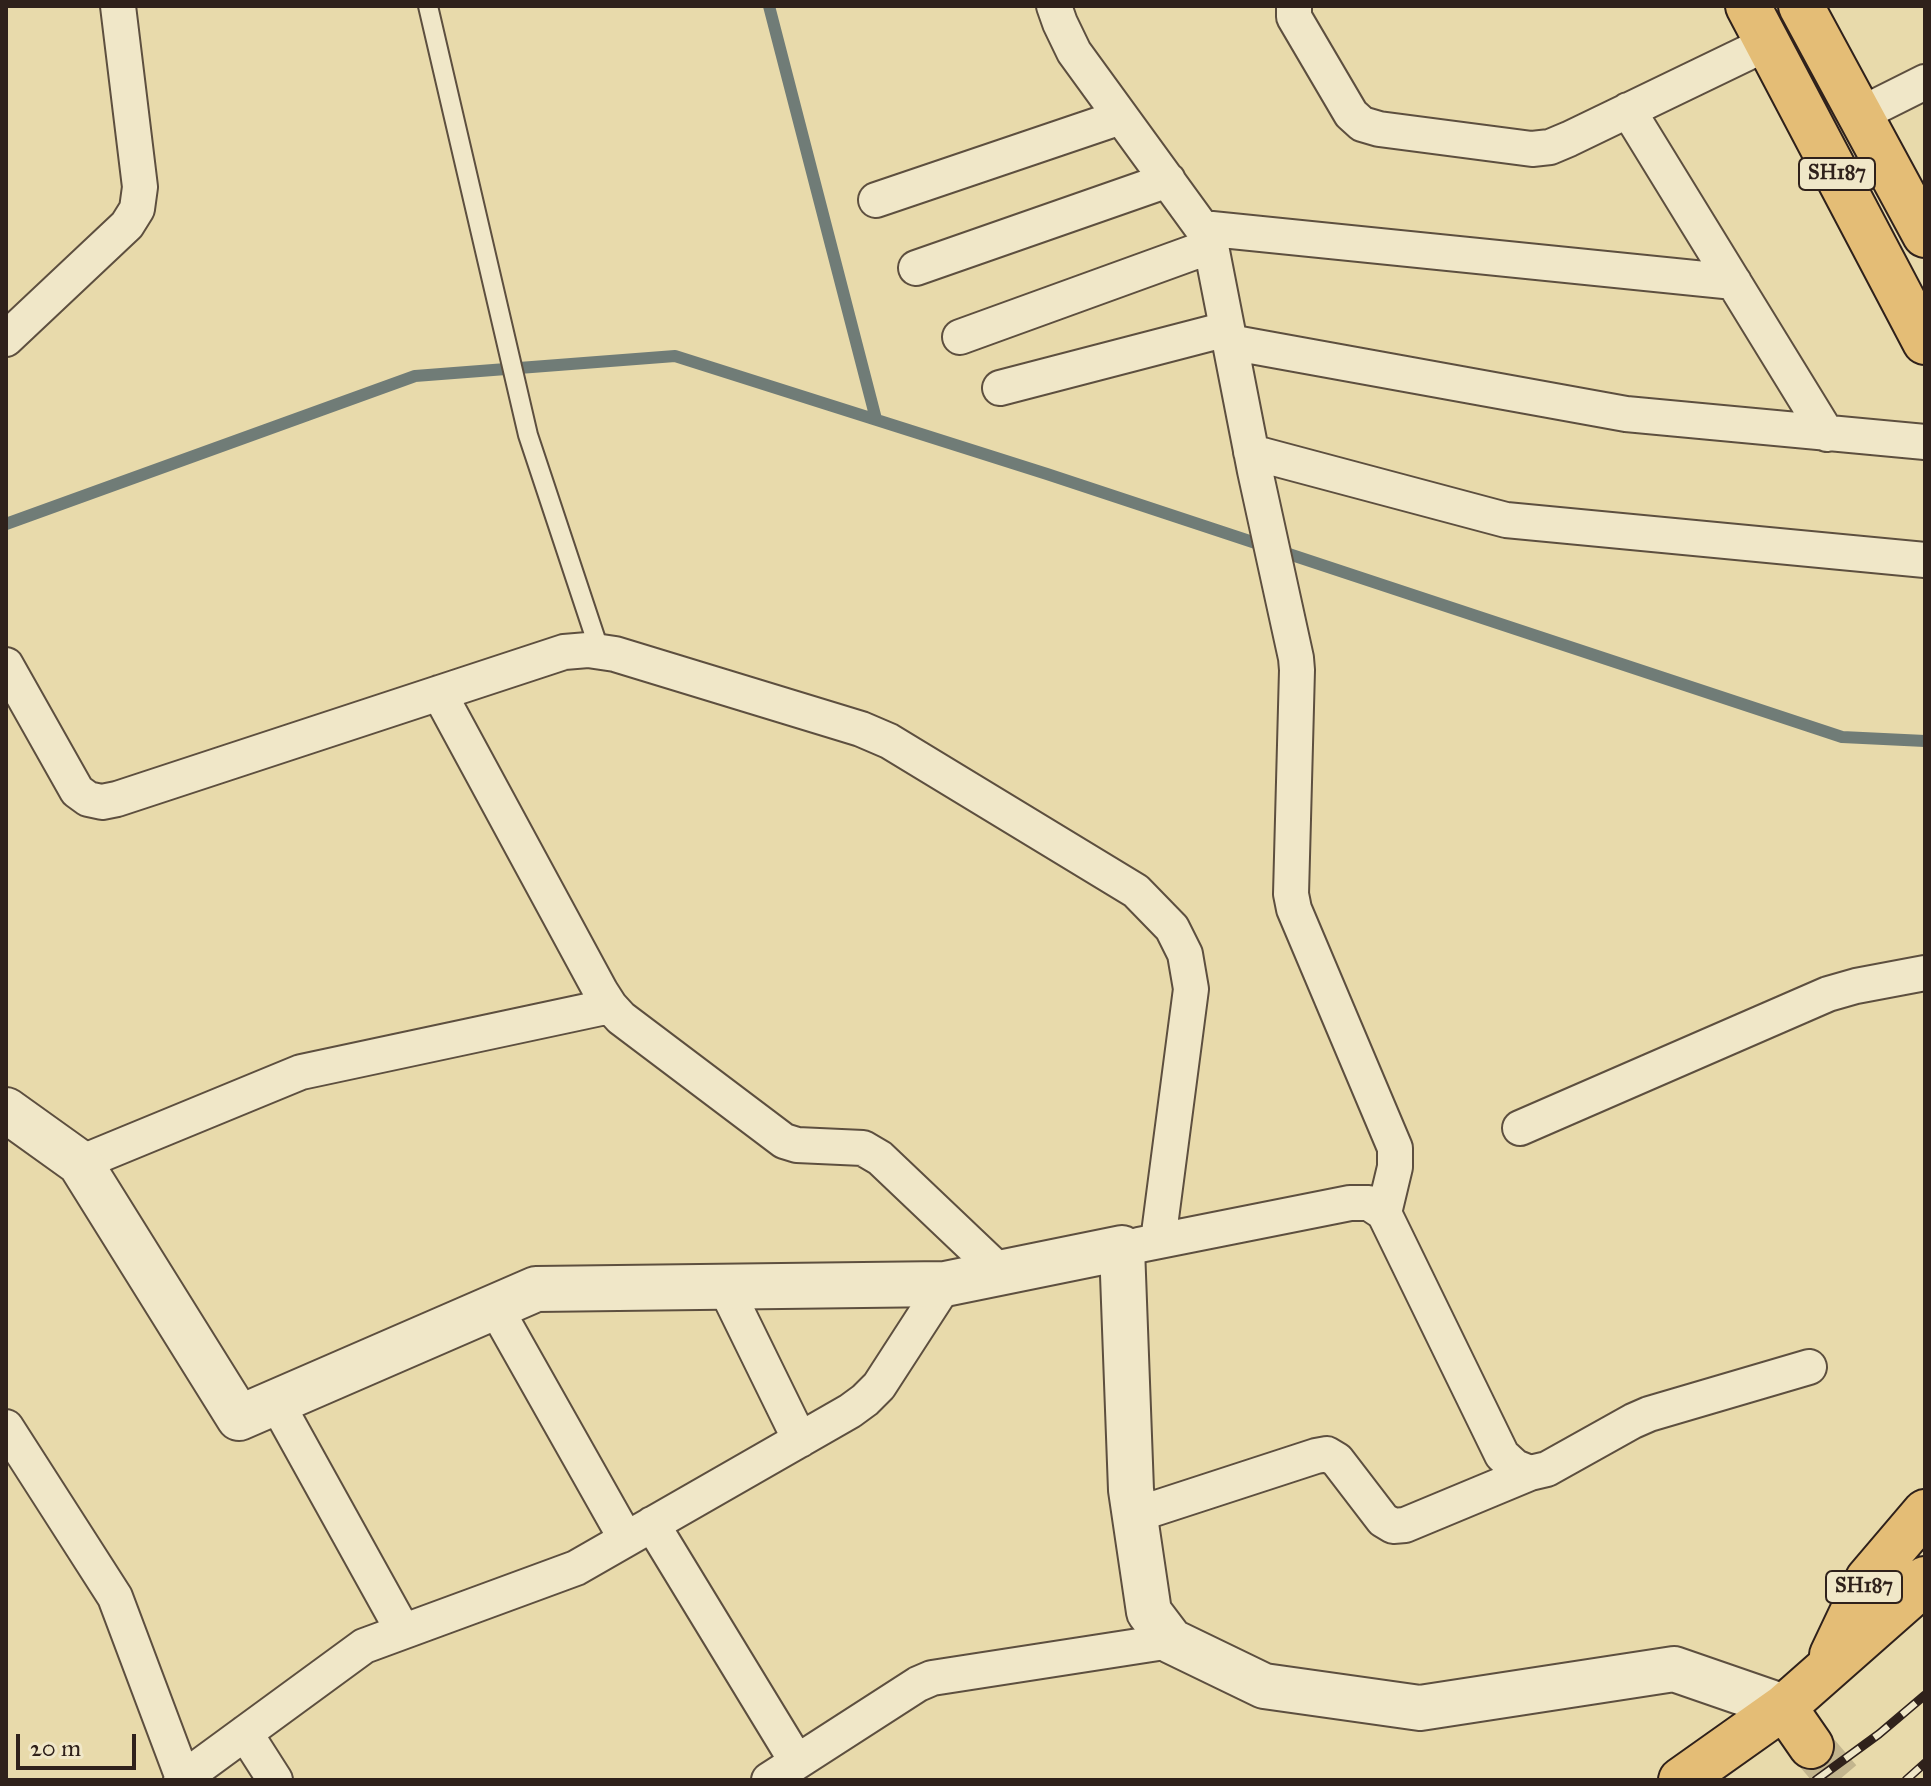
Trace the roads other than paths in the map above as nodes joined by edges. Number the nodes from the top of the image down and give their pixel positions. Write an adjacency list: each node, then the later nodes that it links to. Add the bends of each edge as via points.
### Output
1 (118, 6): 19 (street, via 140,187 137,209 127,225)
2 (428, 6): 26 (lane, via 528,435)
3 (1054, 6): 10 (street, via 1074,52)
4 (1294, 6): 8 (street, via 1294,17 1362,124 1532,149 1550,147)
5 (1801, 6): 9 (main road, SH187)
6 (1758, 24): 8 (street); 20 (main road, SH187)
7 (1925, 82): 9 (street)
8 (1628, 110): 16 (street)
9 (1859, 115): 13 (main road, SH187)
10 (1121, 117): 11 (street); 12 (street)
11 (1168, 180): 14 (street); 15 (street)
12 (876, 200)
13 (1925, 235)
14 (1207, 237): 16 (street); 17 (street); 18 (street)
15 (916, 268)
16 (1734, 282): 22 (street)
17 (1228, 336): 21 (street); 22 (street, via 1626,414); 24 (street)
18 (960, 337)
19 (6, 339)
20 (1925, 342)
21 (1000, 388)
22 (1827, 434): 23 (street)
23 (1925, 442)
24 (1253, 461): 25 (street, via 1506,520); 34 (street, via 1296,658 1291,894 1395,1148)
25 (1925, 560)
26 (600, 652): 28 (street, via 564,652); 35 (street, via 889,741 1136,891 1156,910 1185,954 1191,989)
27 (11, 686): 28 (street, via 77,791 102,802)
28 (439, 693): 30 (street)
29 (1925, 973): 32 (street, via 1828,994)
30 (610, 1006): 33 (street, via 301,1072); 36 (street, via 784,1141 863,1148 880,1158)
31 (6, 1110): 33 (street)
32 (1520, 1128)
33 (80, 1163): 41 (street, via 239,1418)
34 (1384, 1213): 35 (street, via 1369,1203 1350,1203); 44 (street, via 1502,1455)
35 (1140, 1244): 36 (street); 46 (street, via 1131,1490)
36 (1001, 1273): 37 (street)
37 (945, 1284): 38 (street); 43 (street, via 879,1386 850,1411)
38 (725, 1287): 39 (street, via 536,1289); 43 (street)
39 (495, 1307): 41 (street); 47 (street)
40 (1809, 1367): 44 (street, via 1649,1414)
41 (276, 1402): 49 (street)
42 (6, 1427): 56 (street, via 115,1597)
43 (800, 1440): 47 (street)
44 (1530, 1473): 46 (street, via 1393,1526 1327,1454)
45 (1925, 1512): 51 (main road, SH187, via 1868,1579)
46 (1135, 1515): 50 (street, via 1149,1612)
47 (639, 1532): 49 (street, via 561,1575); 55 (street)
48 (1925, 1579): 51 (main road, SH187)
49 (403, 1631): 53 (street, via 352,1654)
50 (1171, 1641): 52 (street, via 1264,1686 1420,1708 1674,1669); 55 (street, via 932,1678)
51 (1822, 1675): 52 (main road, SH187)
52 (1784, 1707): 54 (main road); 58 (main road)
53 (245, 1733): 56 (street); 57 (street)
54 (1811, 1746)
55 (783, 1771)
56 (182, 1779)
57 (275, 1780)
58 (1681, 1780)

